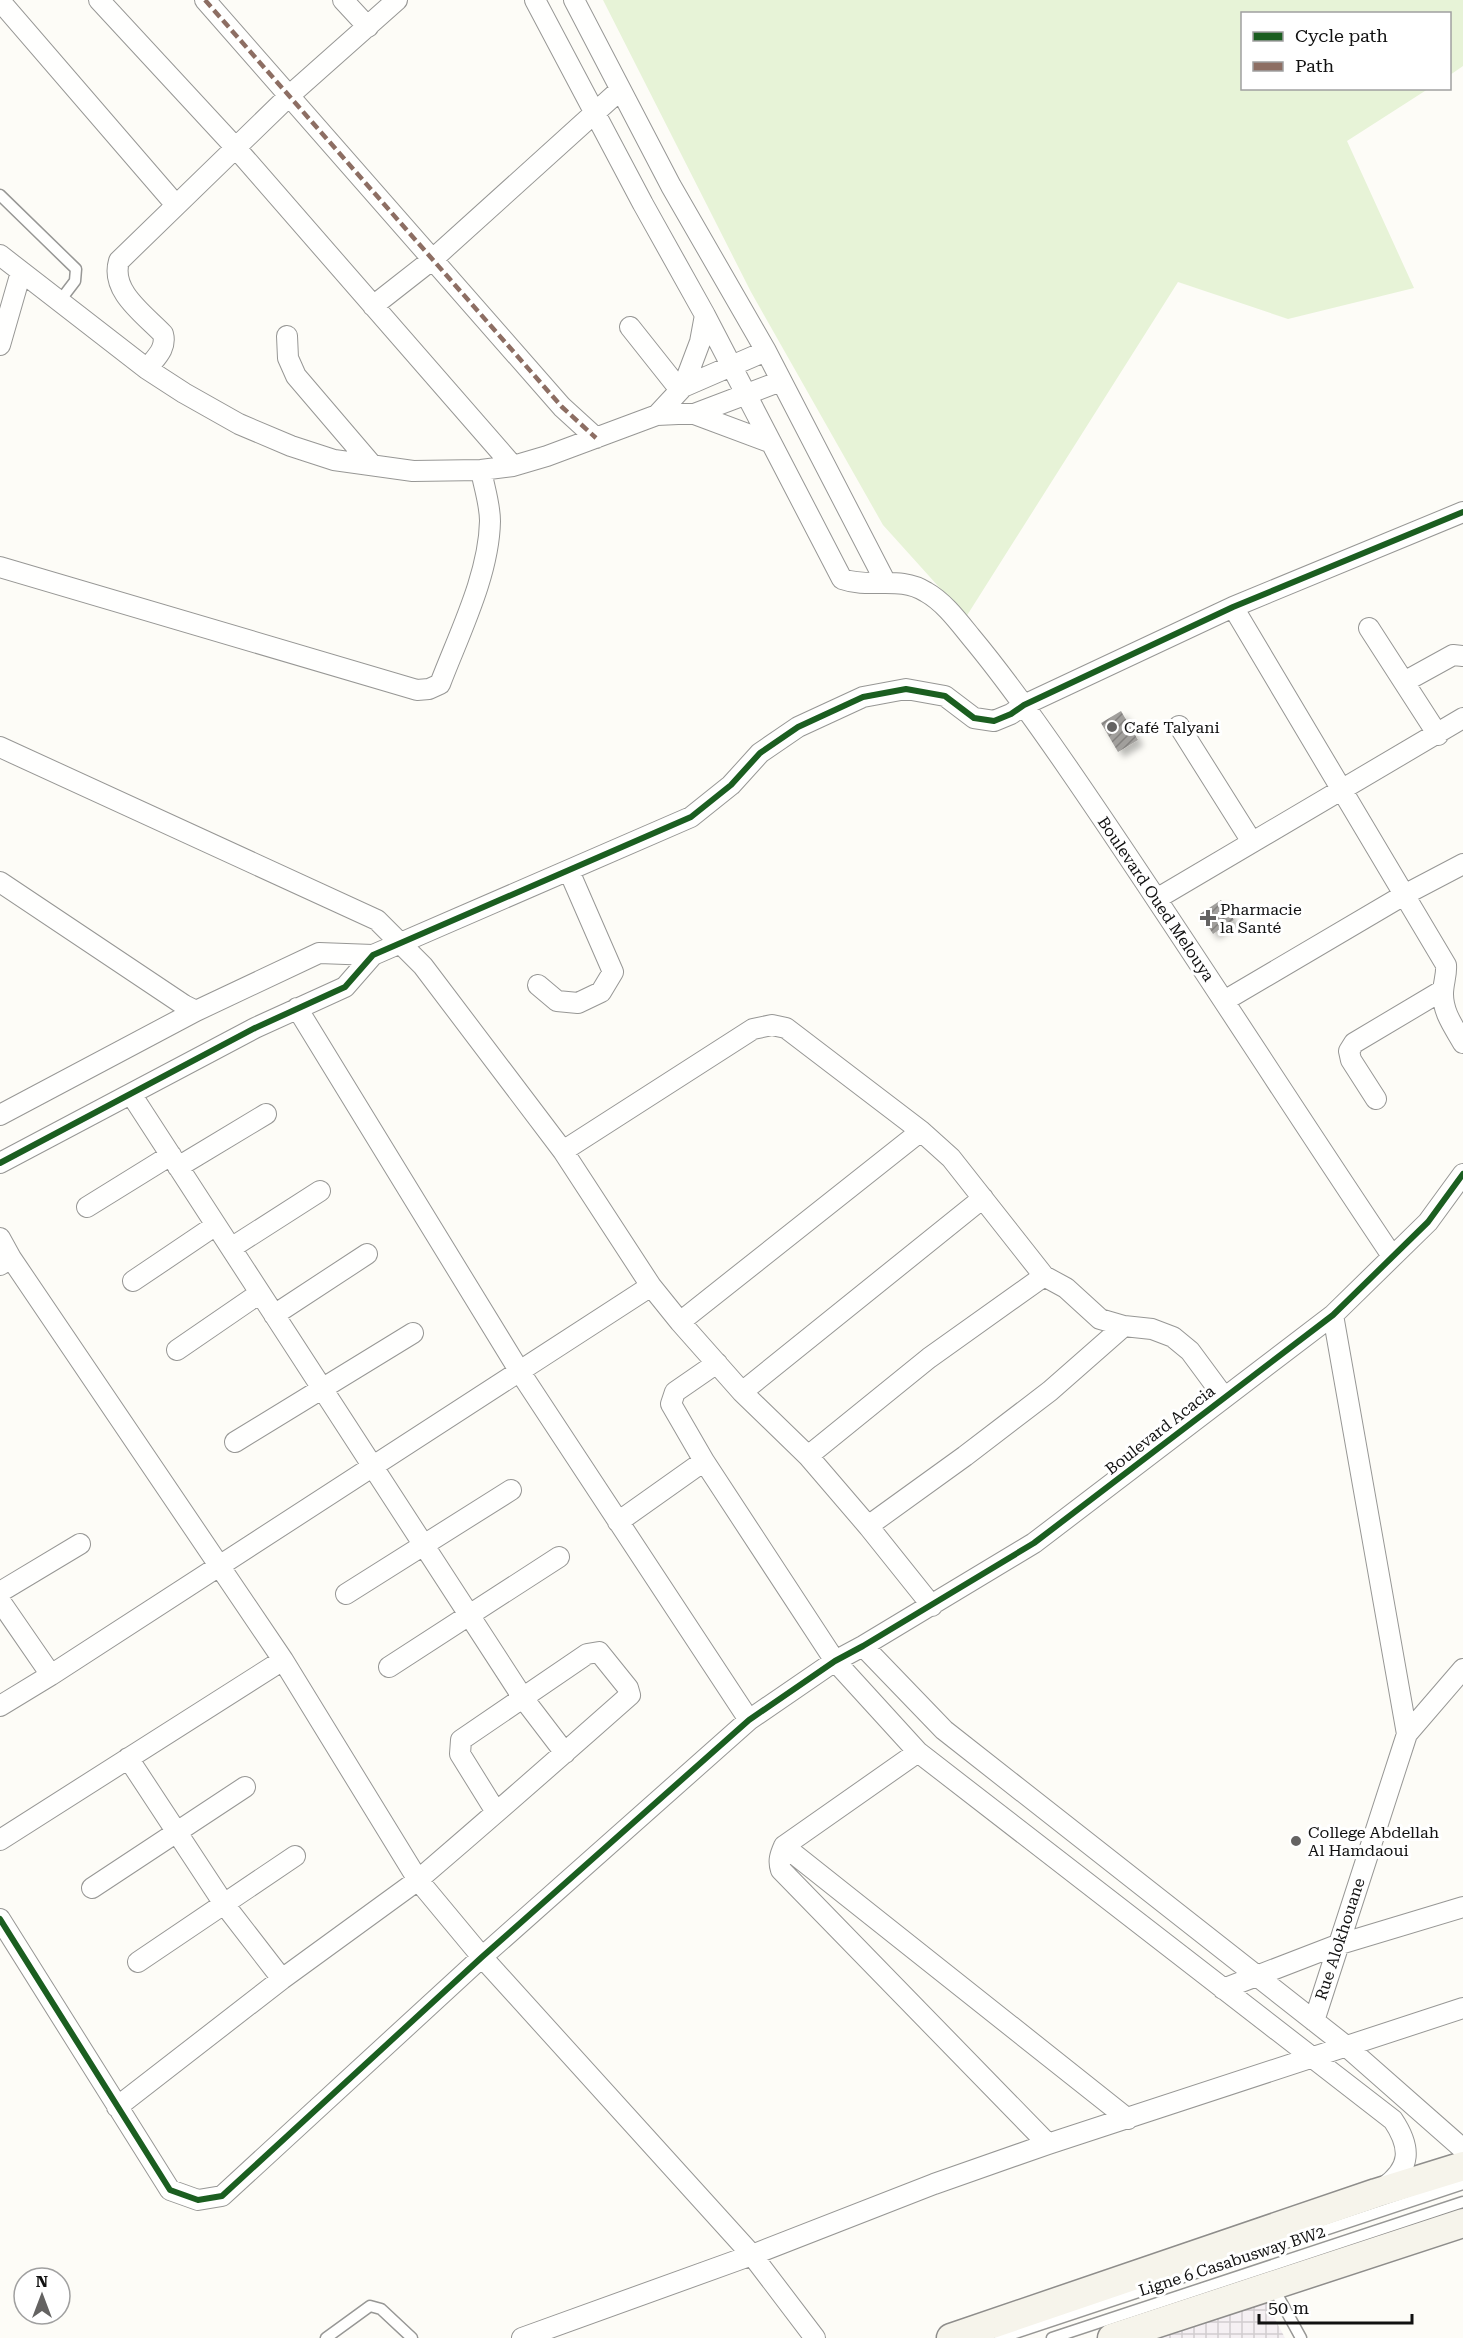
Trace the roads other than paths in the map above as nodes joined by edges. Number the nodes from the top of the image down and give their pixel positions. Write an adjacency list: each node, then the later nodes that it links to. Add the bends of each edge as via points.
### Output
1 (99, 0): 12 (street)
2 (205, 0): 10 (street)
3 (343, 0): 8 (street)
4 (397, 0): 8 (street)
5 (535, 0): 11 (street)
6 (574, 0): 9 (street)
7 (0, 1): 14 (street)
8 (368, 27): 10 (street)
9 (620, 90): 11 (street); 24 (street)
10 (290, 95): 12 (street); 16 (street)
11 (594, 113): 16 (street); 20 (street)
12 (235, 147): 14 (street); 19 (street)
13 (0, 195): 18 (lane, via 76,268 75,281)
14 (176, 205): 26 (street, via 119,261 116,271 122,289 163,334 164,347)
15 (0, 255): 17 (street)
16 (433, 259): 19 (street); 32 (street, via 562,406)
17 (21, 272): 18 (street); 23 (street)
18 (58, 302): 26 (street)
19 (373, 306): 35 (street)
20 (705, 315): 25 (street); 28 (street, via 700,342)
21 (630, 327): 28 (street)
22 (287, 336): 34 (street, via 288,358 296,376)
23 (0, 345)
24 (766, 351): 25 (street); 27 (street)
25 (731, 367): 28 (street); 29 (street)
26 (147, 369): 34 (street, via 239,424 281,442 334,460)
27 (781, 381): 29 (street); 39 (street)
28 (681, 388): 31 (street)
29 (745, 395): 30 (street); 33 (street)
30 (694, 414): 31 (street); 33 (street)
31 (657, 415): 32 (street)
32 (596, 438): 35 (street)
33 (769, 442): 39 (street, Boulevard Oued Melouya, via 842,579 863,584)
34 (372, 465): 36 (street, via 414,471)
35 (513, 466): 36 (street)
36 (482, 471): 38 (street, via 490,519 480,578 440,684 429,689 417,690)
37 (1463, 512): 40 (street)
38 (0, 567)
39 (885, 581): 44 (street, Boulevard Oued Melouya, via 915,587 944,607)
40 (1233, 607): 44 (street); 49 (street)
41 (1369, 628): 43 (street)
42 (1463, 656): 43 (street, via 1453,655)
43 (1404, 682): 47 (street)
44 (1024, 705): 52 (street, via 994,721 974,718 945,696 906,689 863,697 798,726 760,753 731,785 691,818); 55 (street, Boulevard Oued Melouya)
45 (1463, 718): 47 (street)
46 (1179, 726): 50 (street)
47 (1438, 735): 49 (street)
48 (0, 747): 56 (street, via 377,920)
49 (1340, 789): 50 (street); 54 (street)
50 (1252, 842): 55 (street)
51 (1463, 864): 54 (street)
52 (569, 871): 56 (street); 58 (street, via 613,972 601,992 578,1002 556,1001)
53 (0, 882): 62 (street)
54 (1404, 895): 59 (street, via 1446,965); 60 (street)
55 (1158, 898): 60 (street, Boulevard Oued Melouya)
56 (401, 942): 57 (street); 69 (street)
57 (373, 955): 61 (street, via 345,987); 62 (street, via 320,953)
58 (538, 985)
59 (1443, 990): 63 (street, via 1443,1004); 65 (street, via 1354,1043 1349,1051)
60 (1224, 1001): 80 (street, Boulevard Oued Melouya)
61 (297, 1008): 64 (street); 93 (street)
62 (196, 1011): 67 (street)
63 (1463, 1043)
64 (131, 1094): 70 (street); 71 (street)
65 (1376, 1099)
66 (266, 1114): 70 (street)
67 (0, 1115)
68 (921, 1131): 69 (street, via 800,1037 772,1025 753,1029); 74 (street, via 951,1158); 88 (street)
69 (563, 1151): 84 (street)
70 (175, 1161): 75 (street); 76 (street)
71 (0, 1163)
72 (1463, 1174): 80 (street, Boulevard Acacia, via 1428,1222)
73 (320, 1191): 78 (street)
74 (983, 1198): 82 (street); 95 (street)
75 (87, 1207)
76 (216, 1225): 78 (street); 83 (street)
77 (0, 1239): 81 (street)
78 (231, 1248): 85 (street)
79 (367, 1254): 86 (street)
80 (1392, 1256): 87 (street, Boulevard Acacia)
81 (6, 1261): 107 (street)
82 (1044, 1276): 89 (street, via 1066,1288 1100,1319); 98 (street, via 929,1358)
83 (133, 1281)
84 (651, 1286): 88 (street); 93 (street)
85 (260, 1293): 86 (street); 91 (street)
86 (274, 1315): 94 (street)
87 (1333, 1315): 96 (street, Boulevard Acacia); 122 (street)
88 (680, 1322): 92 (street)
89 (1124, 1326): 96 (street, via 1152,1329 1173,1337 1190,1351); 103 (street, via 1050,1391)
90 (414, 1333): 94 (street)
91 (177, 1350)
92 (717, 1363): 95 (street); 99 (street, via 675,1392 671,1404)
93 (520, 1372): 100 (street); 102 (street)
94 (321, 1389): 97 (street); 100 (street)
95 (742, 1392): 98 (street)
96 (1224, 1397): 111 (street, Boulevard Acacia, via 1034,1543)
97 (235, 1442)
98 (807, 1456): 103 (street)
99 (704, 1461): 102 (street); 115 (street)
100 (372, 1468): 105 (street); 107 (street)
101 (511, 1490): 105 (street)
102 (618, 1522): 121 (street)
103 (868, 1526): 111 (street)
104 (80, 1544): 108 (street)
105 (424, 1546): 109 (street); 112 (street)
106 (559, 1557): 112 (street)
107 (219, 1567): 114 (street); 118 (street)
108 (0, 1592)
109 (345, 1594)
110 (0, 1600): 118 (street)
111 (932, 1606): 113 (street, Boulevard Acacia)
112 (469, 1615): 116 (street); 119 (street)
113 (863, 1646): 115 (street, Boulevard Acacia); 140 (street, via 944,1730)
114 (283, 1660): 125 (street); 132 (street)
115 (835, 1661): 121 (street, Boulevard Acacia); 123 (street)
116 (389, 1667)
117 (1463, 1669): 122 (street, Rue Alokhouane)
118 (51, 1675): 120 (street)
119 (523, 1698): 124 (street); 124 (street, via 593,1652 599,1652 628,1688 630,1695); 127 (street, via 461,1740 460,1754)
120 (0, 1706)
121 (749, 1719): 138 (street, Boulevard Acacia)
122 (1407, 1734): 137 (street, Rue Alokhouane)
123 (918, 1752): 130 (street); 142 (street)
124 (565, 1753): 127 (street)
125 (128, 1758): 128 (street); 129 (street)
126 (245, 1787): 128 (street)
127 (496, 1812): 132 (street)
128 (176, 1832): 133 (street); 134 (street)
129 (0, 1840)
130 (784, 1846): 148 (street); 149 (street, via 779,1856 782,1870)
131 (295, 1856): 134 (street)
132 (418, 1880): 138 (street); 141 (street)
133 (92, 1888)
134 (224, 1904): 139 (street); 141 (street)
135 (1463, 1907): 137 (street)
136 (0, 1918): 147 (street, Boulevard Acacia)
137 (1337, 1946): 140 (street); 144 (street, Rue Alokhouane)
138 (482, 1957): 147 (street, Boulevard Acacia, via 222,2196 198,2200 170,2190); 156 (street)
139 (138, 1962)
140 (1256, 1977): 142 (street); 144 (street)
141 (282, 1979): 147 (street)
142 (1223, 1989): 146 (street)
143 (1463, 2008): 145 (street)
144 (1314, 2021): 145 (street)
145 (1346, 2046): 146 (street); 150 (street)
146 (1315, 2058): 148 (street); 153 (street, via 1393,2120 1401,2133 1407,2155 1404,2165 1396,2180)
147 (117, 2108)
148 (1128, 2119): 149 (street)
149 (1048, 2144): 156 (street)
150 (1463, 2149)
151 (1463, 2166): 153 (main road)
152 (1463, 2184): 163 (lane, Ligne 6 Casabusway BW2)
153 (1376, 2193): 162 (main road)
154 (1463, 2202): 164 (lane, Ligne 6 Casabusway BW2)
155 (1463, 2223): 157 (main road)
156 (752, 2255): 160 (street); 161 (street)
157 (1273, 2286): 165 (main road); 166 (lane)
158 (326, 2338): 159 (lane, via 370,2306 381,2309)
159 (412, 2338)
160 (522, 2338)
161 (815, 2338)
162 (951, 2338)
163 (1000, 2338)
164 (1053, 2338)
165 (1112, 2338)
166 (1301, 2338)

